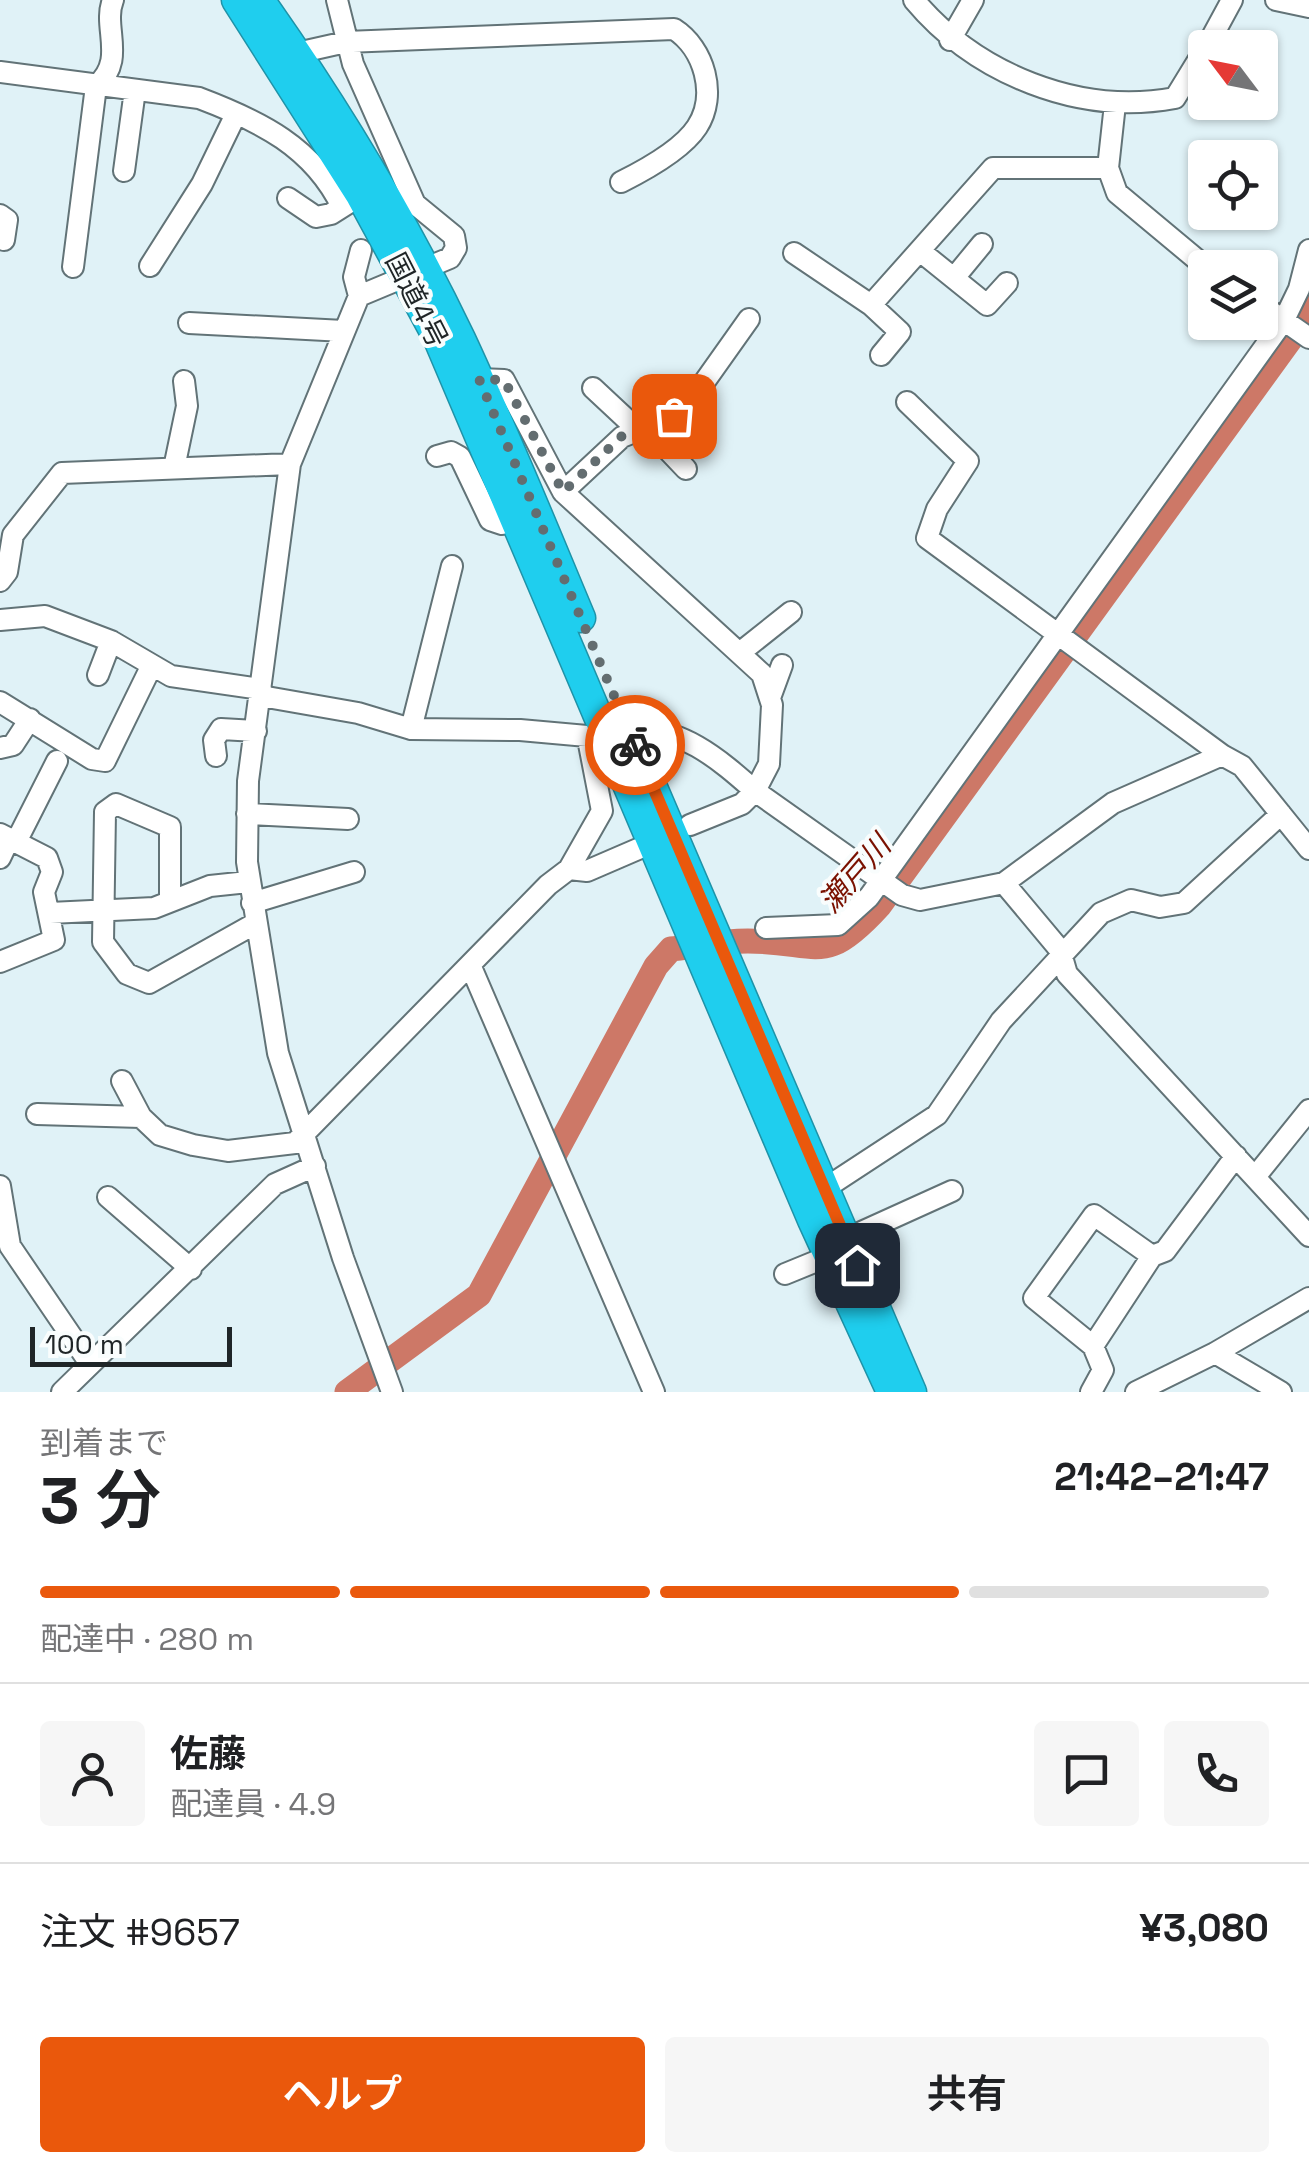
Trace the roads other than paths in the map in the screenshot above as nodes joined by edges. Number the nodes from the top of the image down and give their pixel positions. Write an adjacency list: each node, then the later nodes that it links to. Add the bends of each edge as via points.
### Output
1 (113, 0): 16 (street, via 107,16 115,34 112,59)
2 (236, 0): 24 (highway, 国道4号)
3 (260, 0): 13 (highway, 国道4号)
4 (337, 0): 12 (street)
5 (914, 0): 11 (street)
6 (973, 0): 11 (street)
7 (1232, 0): 10 (street)
8 (1276, 0): 9 (street)
9 (1309, 8)
10 (1215, 30)
11 (950, 40): 18 (street, via 1045,90)
12 (346, 42): 13 (street); 22 (street, via 654,27 681,34 705,72 696,128); 35 (street, via 415,204 456,240 450,258)
13 (297, 53): 35 (highway, 国道4号)
14 (0, 72): 16 (street)
15 (1188, 76): 18 (street, via 1175,98)
16 (96, 86): 17 (street); 34 (street)
17 (134, 90): 19 (street, via 199,98); 21 (street)
18 (1115, 104): 20 (street)
19 (236, 114): 24 (street, via 292,140 311,168); 33 (street)
20 (1108, 168): 30 (street, via 994,168); 31 (street, via 1117,193)
21 (124, 171)
22 (620, 182)
23 (288, 198): 24 (street, via 316,217)
24 (351, 201): 35 (highway, 国道4号)
25 (0, 215): 26 (street, via 8,220)
26 (4, 240)
27 (982, 244): 36 (street)
28 (362, 250): 37 (street)
29 (1309, 250): 42 (street)
30 (920, 251): 36 (street); 39 (street)
31 (1188, 252)
32 (794, 253): 39 (street)
33 (150, 266)
34 (73, 267)
35 (415, 270): 37 (street); 45 (highway, 国道4号); 55 (highway, 国道4号)
36 (954, 278): 38 (street, via 987,305)
37 (351, 281): 43 (street)
38 (1007, 283)
39 (871, 306): 44 (street, via 900,332)
40 (749, 319): 49 (street, via 688,404)
41 (189, 323): 43 (street)
42 (1296, 328): 60 (street)
43 (344, 331): 51 (street)
44 (881, 355)
45 (479, 379): 54 (street, via 504,380); 72 (highway, 国道4号)
46 (184, 382): 52 (street, via 187,406)
47 (593, 388): 49 (street)
48 (907, 402): 60 (street, via 968,461 928,538)
49 (642, 428): 53 (street); 54 (street, via 597,456)
50 (437, 456): 55 (street, via 460,457 490,520)
51 (290, 464): 52 (street); 66 (street)
52 (174, 468): 57 (street, via 62,473 13,535)
53 (686, 469)
54 (563, 492): 62 (street)
55 (516, 518): 72 (highway, 国道4号)
56 (452, 566): 70 (street)
57 (0, 581)
58 (791, 612): 62 (street)
59 (0, 620): 61 (street, via 40,614)
60 (1060, 634): 74 (street); 88 (street)
61 (111, 641): 64 (street); 65 (street)
62 (742, 651): 67 (street)
63 (782, 665): 67 (street)
64 (151, 667): 66 (street); 69 (street, via 105,761 92,760)
65 (98, 674)
66 (261, 692): 70 (street); 71 (street)
67 (770, 695): 77 (street, via 769,764)
68 (0, 702): 69 (street)
69 (30, 719): 73 (street, via 12,745)
70 (411, 730): 72 (street)
71 (256, 731): 75 (street, via 221,729); 78 (street)
72 (609, 735): 77 (street, via 658,729 720,761); 85 (street, via 602,811); 97 (highway, 国道4号)
73 (0, 748)
74 (1222, 755): 79 (street, via 1242,766); 87 (street, via 1113,803)
75 (216, 756)
76 (57, 761): 82 (street)
77 (756, 791): 81 (street, via 742,804); 88 (street)
78 (247, 814): 80 (street); 90 (street)
79 (1280, 814): 84 (street); 94 (street, via 1184,903 1120,903 1101,913)
80 (348, 819)
81 (690, 825)
82 (6, 843): 92 (street, via 47,858)
83 (638, 848): 85 (street, via 586,871)
84 (1309, 849)
85 (569, 869): 96 (street)
86 (354, 872): 90 (street)
87 (1004, 883): 88 (street, via 920,900); 94 (street)
88 (890, 886): 93 (street, via 838,924)
89 (170, 899): 90 (street, via 210,886); 91 (street, via 154,908); 91 (street, via 170,827 116,804 104,812)
90 (252, 903): 91 (street, via 149,983 127,974 102,942); 102 (street, via 278,1052)
91 (104, 910): 92 (street)
92 (50, 914): 95 (street, via 54,940)
93 (766, 928)
94 (1062, 956): 103 (street, via 1067,974); 107 (street, via 1000,1021 937,1115)
95 (0, 962)
96 (471, 967): 102 (street); 121 (street)
97 (722, 974): 107 (highway, 国道4号); 111 (highway, 国道4号)
98 (122, 1081): 101 (street)
99 (1309, 1110): 105 (street)
100 (38, 1114): 101 (street)
101 (141, 1117): 102 (street, via 160,1135 228,1151 295,1143)
102 (306, 1133): 104 (street)
103 (1236, 1156): 105 (street); 112 (street, via 1165,1251)
104 (315, 1166): 113 (street, via 275,1184); 119 (street)
105 (1255, 1176): 110 (street)
106 (0, 1186): 118 (street, via 10,1246)
107 (824, 1189): 111 (highway, 国道4号)
108 (952, 1192): 111 (street)
109 (108, 1198): 113 (street)
110 (1309, 1236)
111 (837, 1248): 114 (street); 122 (highway, 国道4号); 123 (highway, 国道4号)
112 (1152, 1256): 116 (street); 116 (street, via 1094,1215 1034,1298)
113 (191, 1269): 118 (street)
114 (784, 1274)
115 (1309, 1298): 117 (street)
116 (1093, 1346): 124 (street, via 1103,1370)
117 (1214, 1354): 125 (street); 126 (street)
118 (89, 1362): 120 (street)
119 (390, 1386)
120 (62, 1392)
121 (654, 1392)
122 (890, 1392)
123 (912, 1392)
124 (1091, 1392)
125 (1136, 1392)
126 (1281, 1392)

